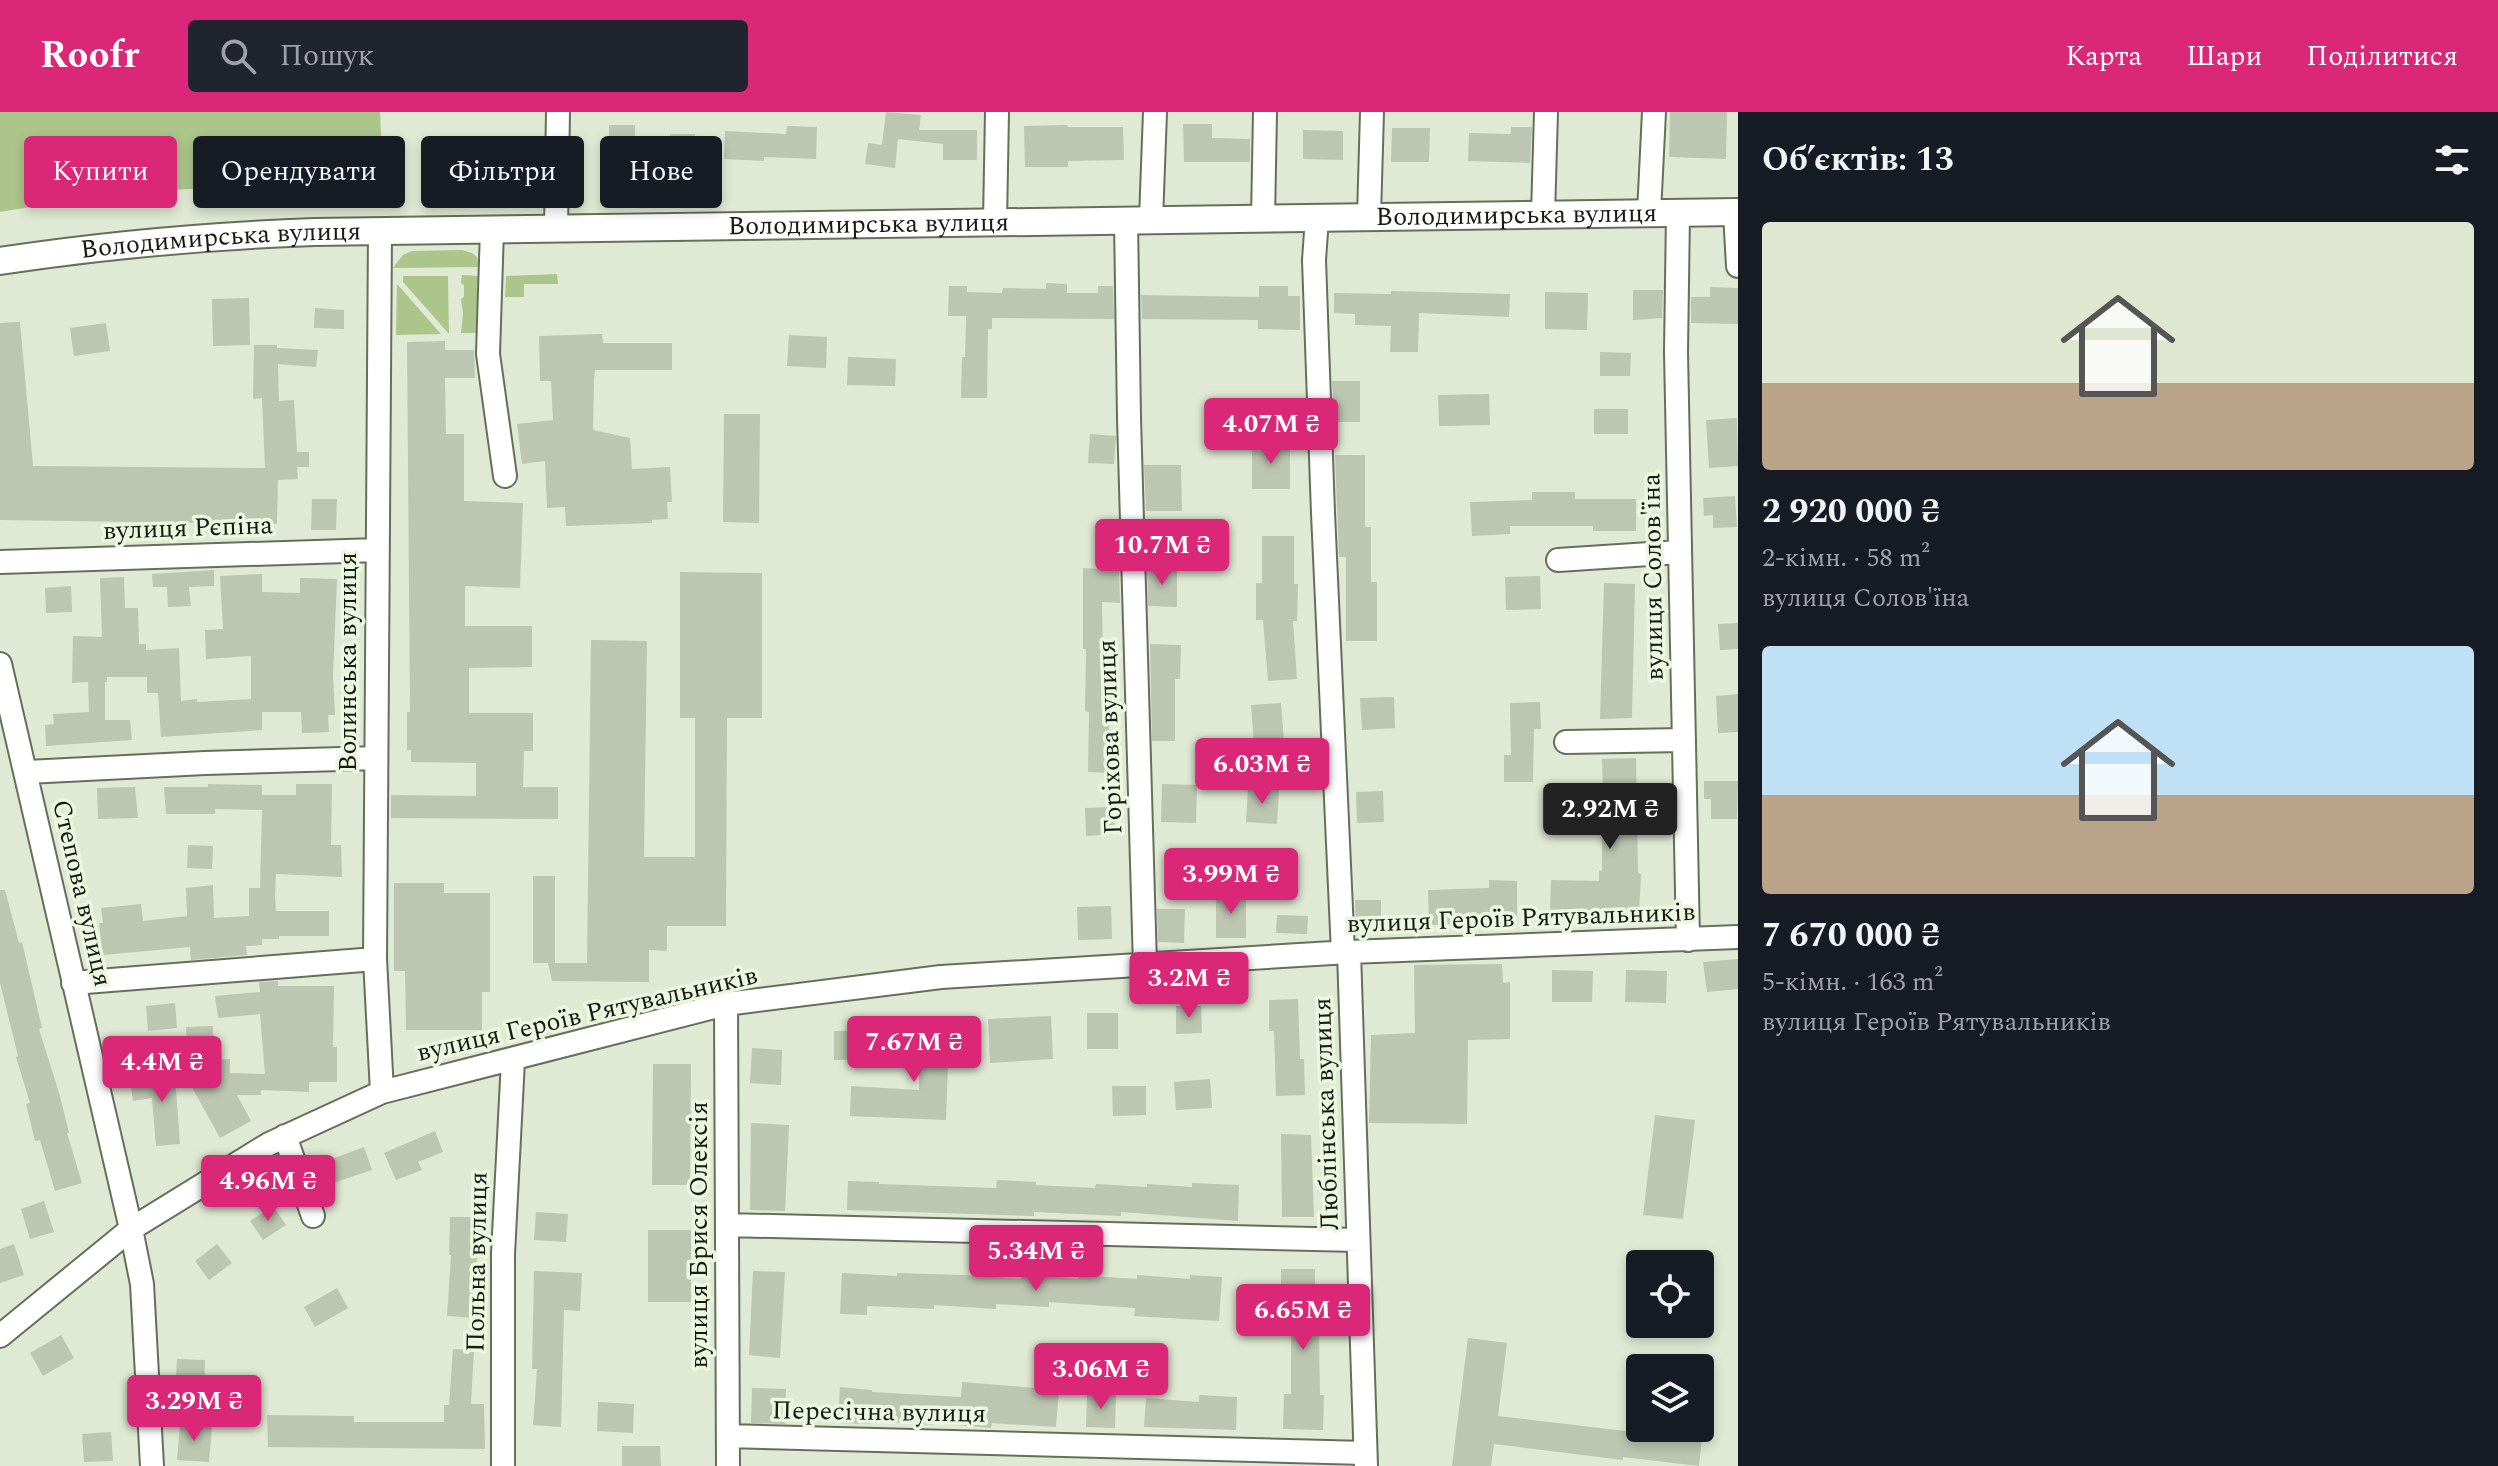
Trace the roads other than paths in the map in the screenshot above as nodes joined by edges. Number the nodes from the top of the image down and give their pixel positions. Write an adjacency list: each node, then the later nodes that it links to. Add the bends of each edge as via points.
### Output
1 (558, 112): 17 (street)
2 (997, 112): 16 (street)
3 (1155, 112): 15 (street, Горіхова вулиця)
4 (1265, 112): 14 (street)
5 (1372, 112): 12 (street)
6 (1546, 112): 11 (street)
7 (1654, 112): 9 (street)
8 (1736, 212): 10 (main road, Володимирська вулиця); 21 (street)
9 (1649, 213): 10 (main road, Володимирська вулиця); 11 (main road, Володимирська вулиця)
10 (1678, 213): 24 (street, вулиця Солов'їна)
11 (1543, 215): 12 (main road, Володимирська вулиця)
12 (1369, 217): 13 (main road, Володимирська вулиця)
13 (1317, 218): 14 (main road, Володимирська вулиця); 34 (street, Люблінська вулиця, via 1322,497)
14 (1263, 219): 15 (main road, Володимирська вулиця)
15 (1139, 220): 16 (main road, Володимирська вулиця); 36 (street, Горіхова вулиця, via 1129,418)
16 (995, 222): 17 (main road, Володимирська вулиця)
17 (556, 228): 18 (main road, Володимирська вулиця)
18 (492, 229): 19 (main road, Володимирська вулиця); 22 (street, via 488,354)
19 (380, 231): 20 (main road, Володимирська вулиця, via 170,239); 23 (street, Волинська вулиця)
20 (0, 261)
21 (1738, 266)
22 (505, 476)
23 (377, 550): 26 (street, вулиця Рєпіна); 30 (street, Волинська вулиця)
24 (1680, 552): 25 (street); 28 (street, вулиця Солов'їна)
25 (1558, 560)
26 (0, 562)
27 (0, 664): 31 (street, Степова вулиця)
28 (1684, 740): 29 (street); 33 (street, вулиця Солов'їна)
29 (1566, 742)
30 (376, 758): 31 (street); 35 (street, Волинська вулиця)
31 (27, 772): 37 (street, Степова вулиця)
32 (1738, 937): 33 (street, вулиця Героїв Рятувальників)
33 (1688, 940): 34 (street, вулиця Героїв Рятувальників)
34 (1346, 952): 36 (street, вулиця Героїв Рятувальників); 45 (street, Люблінська вулиця)
35 (375, 959): 37 (street); 40 (street, Волинська вулиця)
36 (1145, 965): 38 (street, вулиця Героїв Рятувальників, via 941,977)
37 (73, 983): 44 (street, Степова вулиця)
38 (726, 1004): 39 (street, вулиця Героїв Рятувальників); 43 (street, вулиця Брися Олексія)
39 (513, 1060): 40 (street, вулиця Героїв Рятувальників); 50 (street, Польна вулиця, via 503,1254)
40 (382, 1092): 41 (street, вулиця Героїв Рятувальників)
41 (285, 1136): 42 (street); 44 (street, вулиця Героїв Рятувальників)
42 (313, 1216)
43 (727, 1225): 45 (street); 47 (street, вулиця Брися Олексія)
44 (131, 1229): 46 (street, вулиця Героїв Рятувальників); 49 (street, Степова вулиця, via 142,1284)
45 (1358, 1240): 48 (street, Люблінська вулиця)
46 (0, 1336)
47 (728, 1436): 48 (street, Пересічна вулиця); 51 (street, вулиця Брися Олексія)
48 (1366, 1459)
49 (152, 1466)
50 (503, 1466)
51 (728, 1466)

